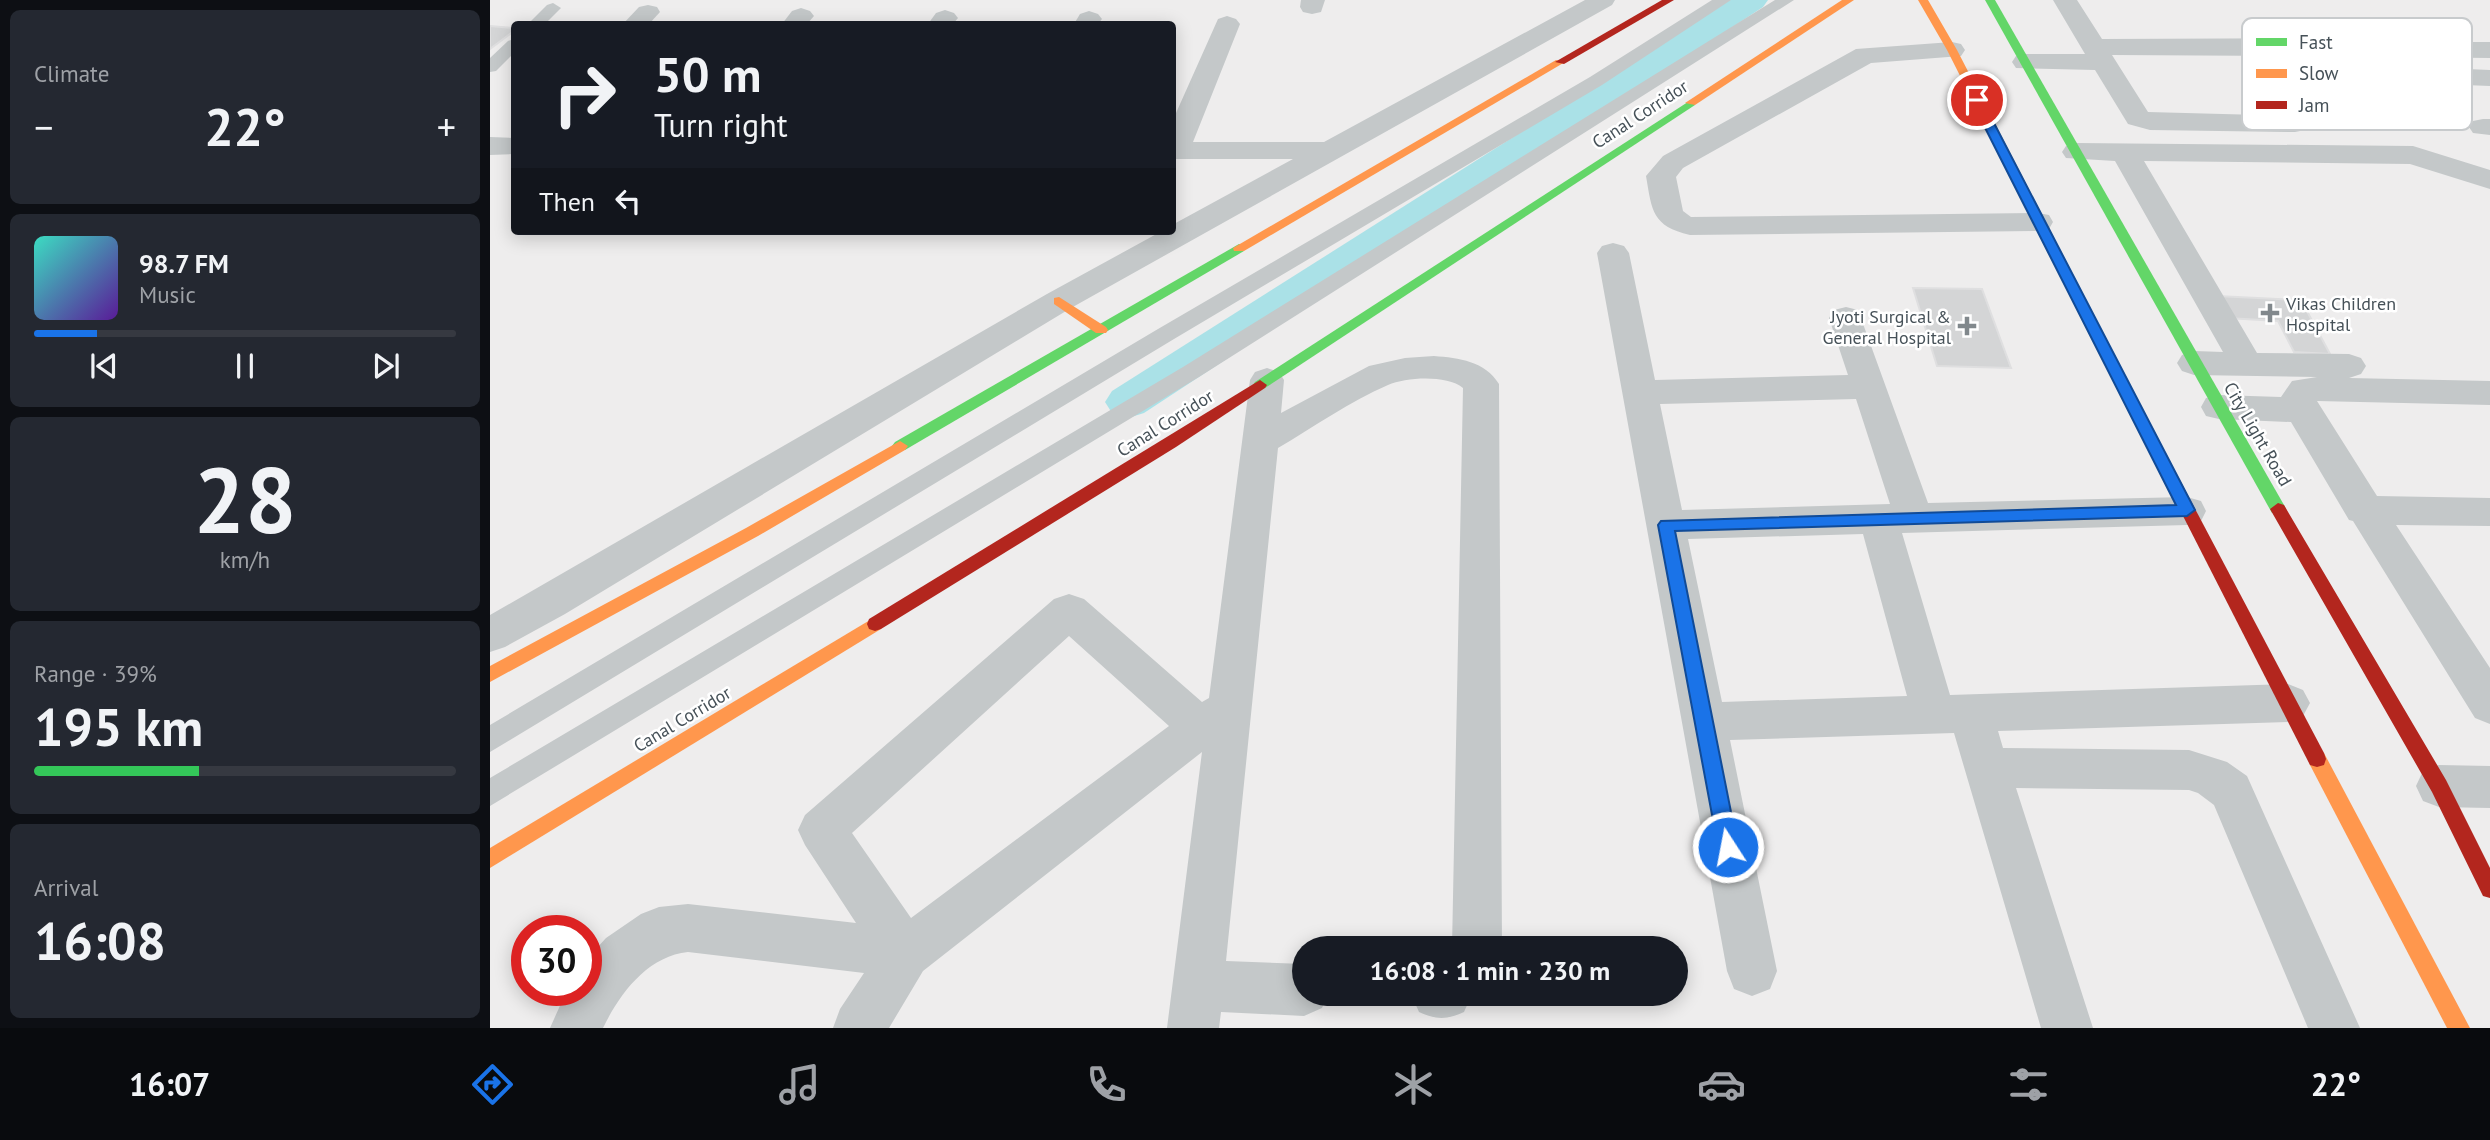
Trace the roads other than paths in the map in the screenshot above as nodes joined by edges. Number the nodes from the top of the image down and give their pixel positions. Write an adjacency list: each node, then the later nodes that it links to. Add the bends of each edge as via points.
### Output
1 (1602, 0): 28 (street)
2 (1669, 0): 29 (street)
3 (1723, 0): 60 (lane, via 1596,81)
4 (1786, 0): 64 (lane, via 1191,372)
5 (1849, 0): 41 (street, Canal Corridor)
6 (1923, 0): 13 (street)
7 (1990, 0): 18 (street, City Light Road)
8 (2065, 0): 17 (street)
9 (553, 8): 10 (lane)
10 (539, 21)
11 (1227, 24): 24 (street)
12 (511, 47): 19 (lane)
13 (1952, 50): 33 (street); 33 (street, via 1865,55 1674,162 1661,176 1669,216 1677,224 1690,226)
14 (2472, 50): 15 (street)
15 (2490, 50)
16 (2242, 52): 17 (street)
17 (2101, 60): 18 (street); 20 (street); 23 (street, via 2134,114 2143,120)
18 (2025, 62): 30 (street, City Light Road)
19 (490, 66)
20 (2242, 69)
21 (2472, 77): 22 (street)
22 (2490, 78)
23 (2242, 123)
24 (1176, 145)
25 (490, 146): 26 (street)
26 (511, 146)
27 (1176, 150): 28 (street)
28 (1327, 150): 29 (street); 35 (street)
29 (1402, 151): 37 (street)
30 (2076, 152): 31 (street); 38 (street, City Light Road)
31 (2124, 152): 32 (street, via 2413,155); 39 (street)
32 (2490, 180)
33 (2038, 222): 48 (street)
34 (1613, 253): 43 (street)
35 (1059, 301): 37 (street); 53 (street)
36 (1846, 318): 42 (street)
37 (1101, 330): 54 (street, via 752,532)
38 (2194, 363): 39 (street); 45 (street, City Light Road)
39 (2247, 364): 40 (street)
40 (2490, 369)
41 (1267, 380): 47 (street); 65 (street, Canal Corridor)
42 (1869, 387): 43 (street); 51 (street)
43 (1640, 393): 52 (street)
44 (2490, 393): 46 (street, via 2320,388 2304,390 2298,398)
45 (2219, 407): 46 (street); 62 (street, City Light Road)
46 (2302, 410): 49 (street)
47 (1260, 441): 58 (street); 67 (street, via 1381,374 1458,369 1475,375 1481,384)
48 (2187, 510): 51 (street); 56 (street)
49 (2363, 510): 50 (street); 55 (street)
50 (2490, 512)
51 (1896, 519): 52 (street); 57 (street)
52 (1666, 525): 59 (street)
53 (490, 635)
54 (490, 675)
55 (2488, 697)
56 (2288, 703): 57 (street); 76 (street)
57 (1952, 714): 59 (street); 61 (street)
58 (1215, 717): 68 (street); 68 (street, via 1069,611 822,830); 71 (street)
59 (1704, 722): 69 (street)
60 (490, 740)
61 (1987, 768): 74 (street); 75 (street, via 2189,771 2211,776 2231,791)
62 (2439, 786): 63 (street); 66 (street, City Light Road)
63 (2490, 787)
64 (490, 793)
65 (490, 859)
66 (2490, 889)
67 (1477, 936)
68 (905, 953): 72 (street, via 688,928 659,931 624,956 596,987); 73 (street)
69 (1752, 971)
70 (1292, 992): 71 (street)
71 (1196, 1007)
72 (576, 1028)
73 (859, 1028)
74 (2067, 1028)
75 (2333, 1028)
76 (2459, 1028)

